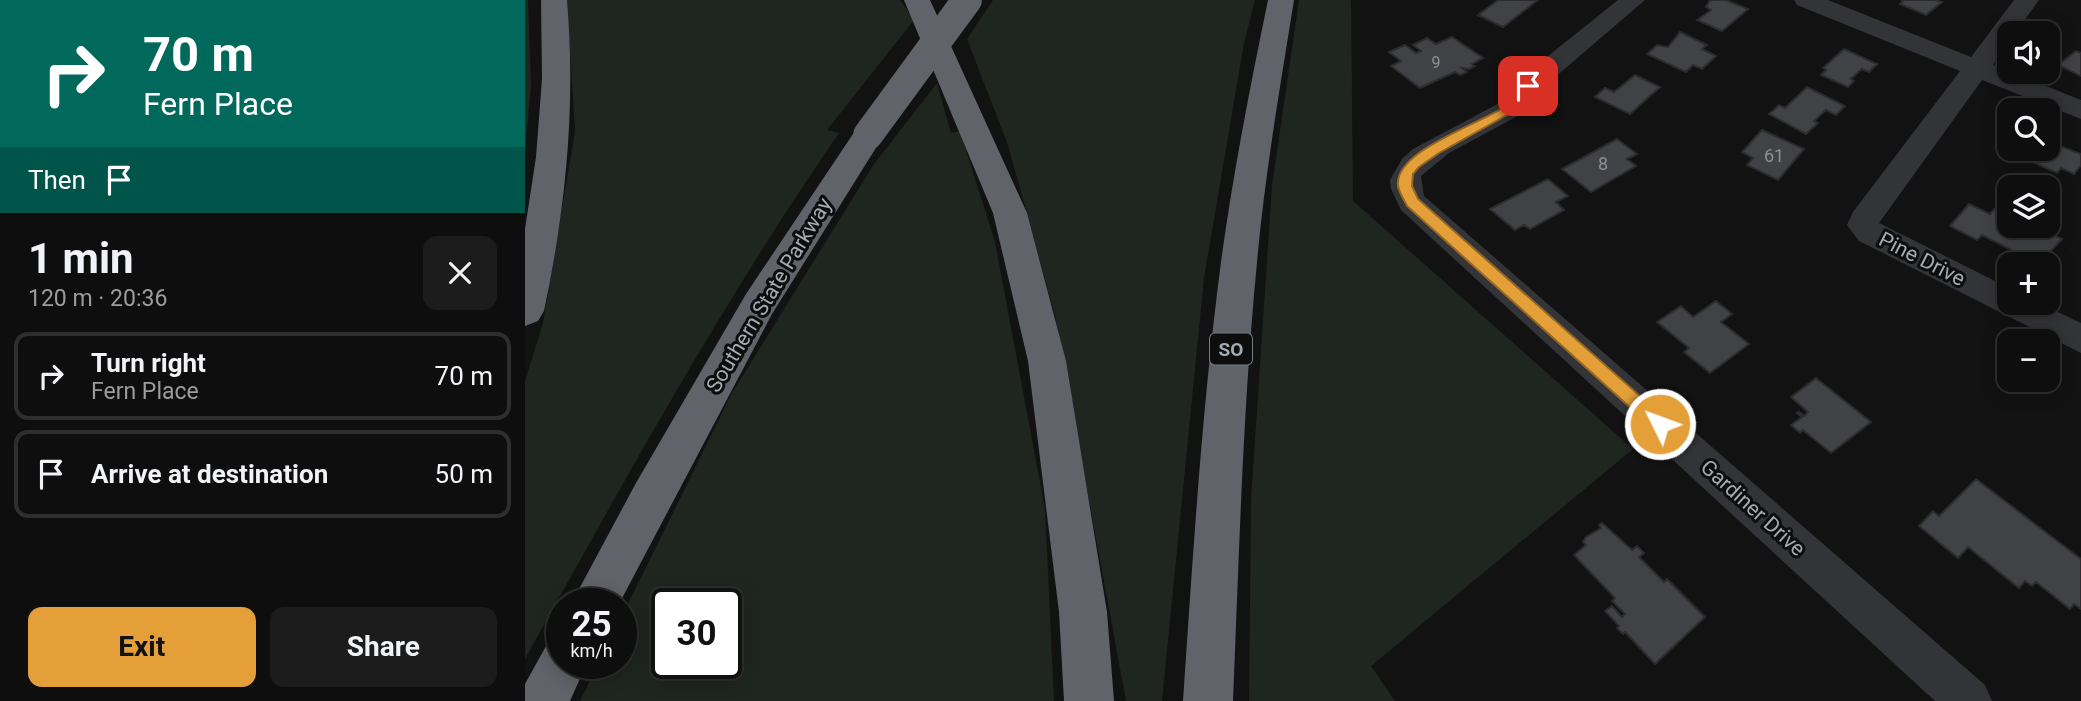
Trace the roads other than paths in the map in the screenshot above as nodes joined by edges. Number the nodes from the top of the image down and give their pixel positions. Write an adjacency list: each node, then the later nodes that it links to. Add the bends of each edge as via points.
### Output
1 (554, 0): 10 (highway, via 557,124 541,247)
2 (917, 0): 15 (highway, via 1010,213 1047,361 1083,612)
3 (967, 0): 12 (highway, Southern State Parkway, bridge, via 868,135 759,304)
4 (1281, 0): 16 (highway, SO, via 1240,260 1222,441)
5 (1633, 0): 17 (street, Gardiner Drive, via 1528,86 1519,104 1414,164 1405,186 1412,202)
6 (1806, 0): 8 (street)
7 (2027, 0): 8 (street)
8 (1976, 69): 9 (street); 11 (street, Pine Drive, via 1864,220 1865,229)
9 (2081, 110)
10 (525, 312)
11 (2081, 339)
12 (603, 588)
13 (555, 679): 14 (highway)
14 (543, 701)
15 (1089, 701)
16 (1207, 701)
17 (1969, 701)

